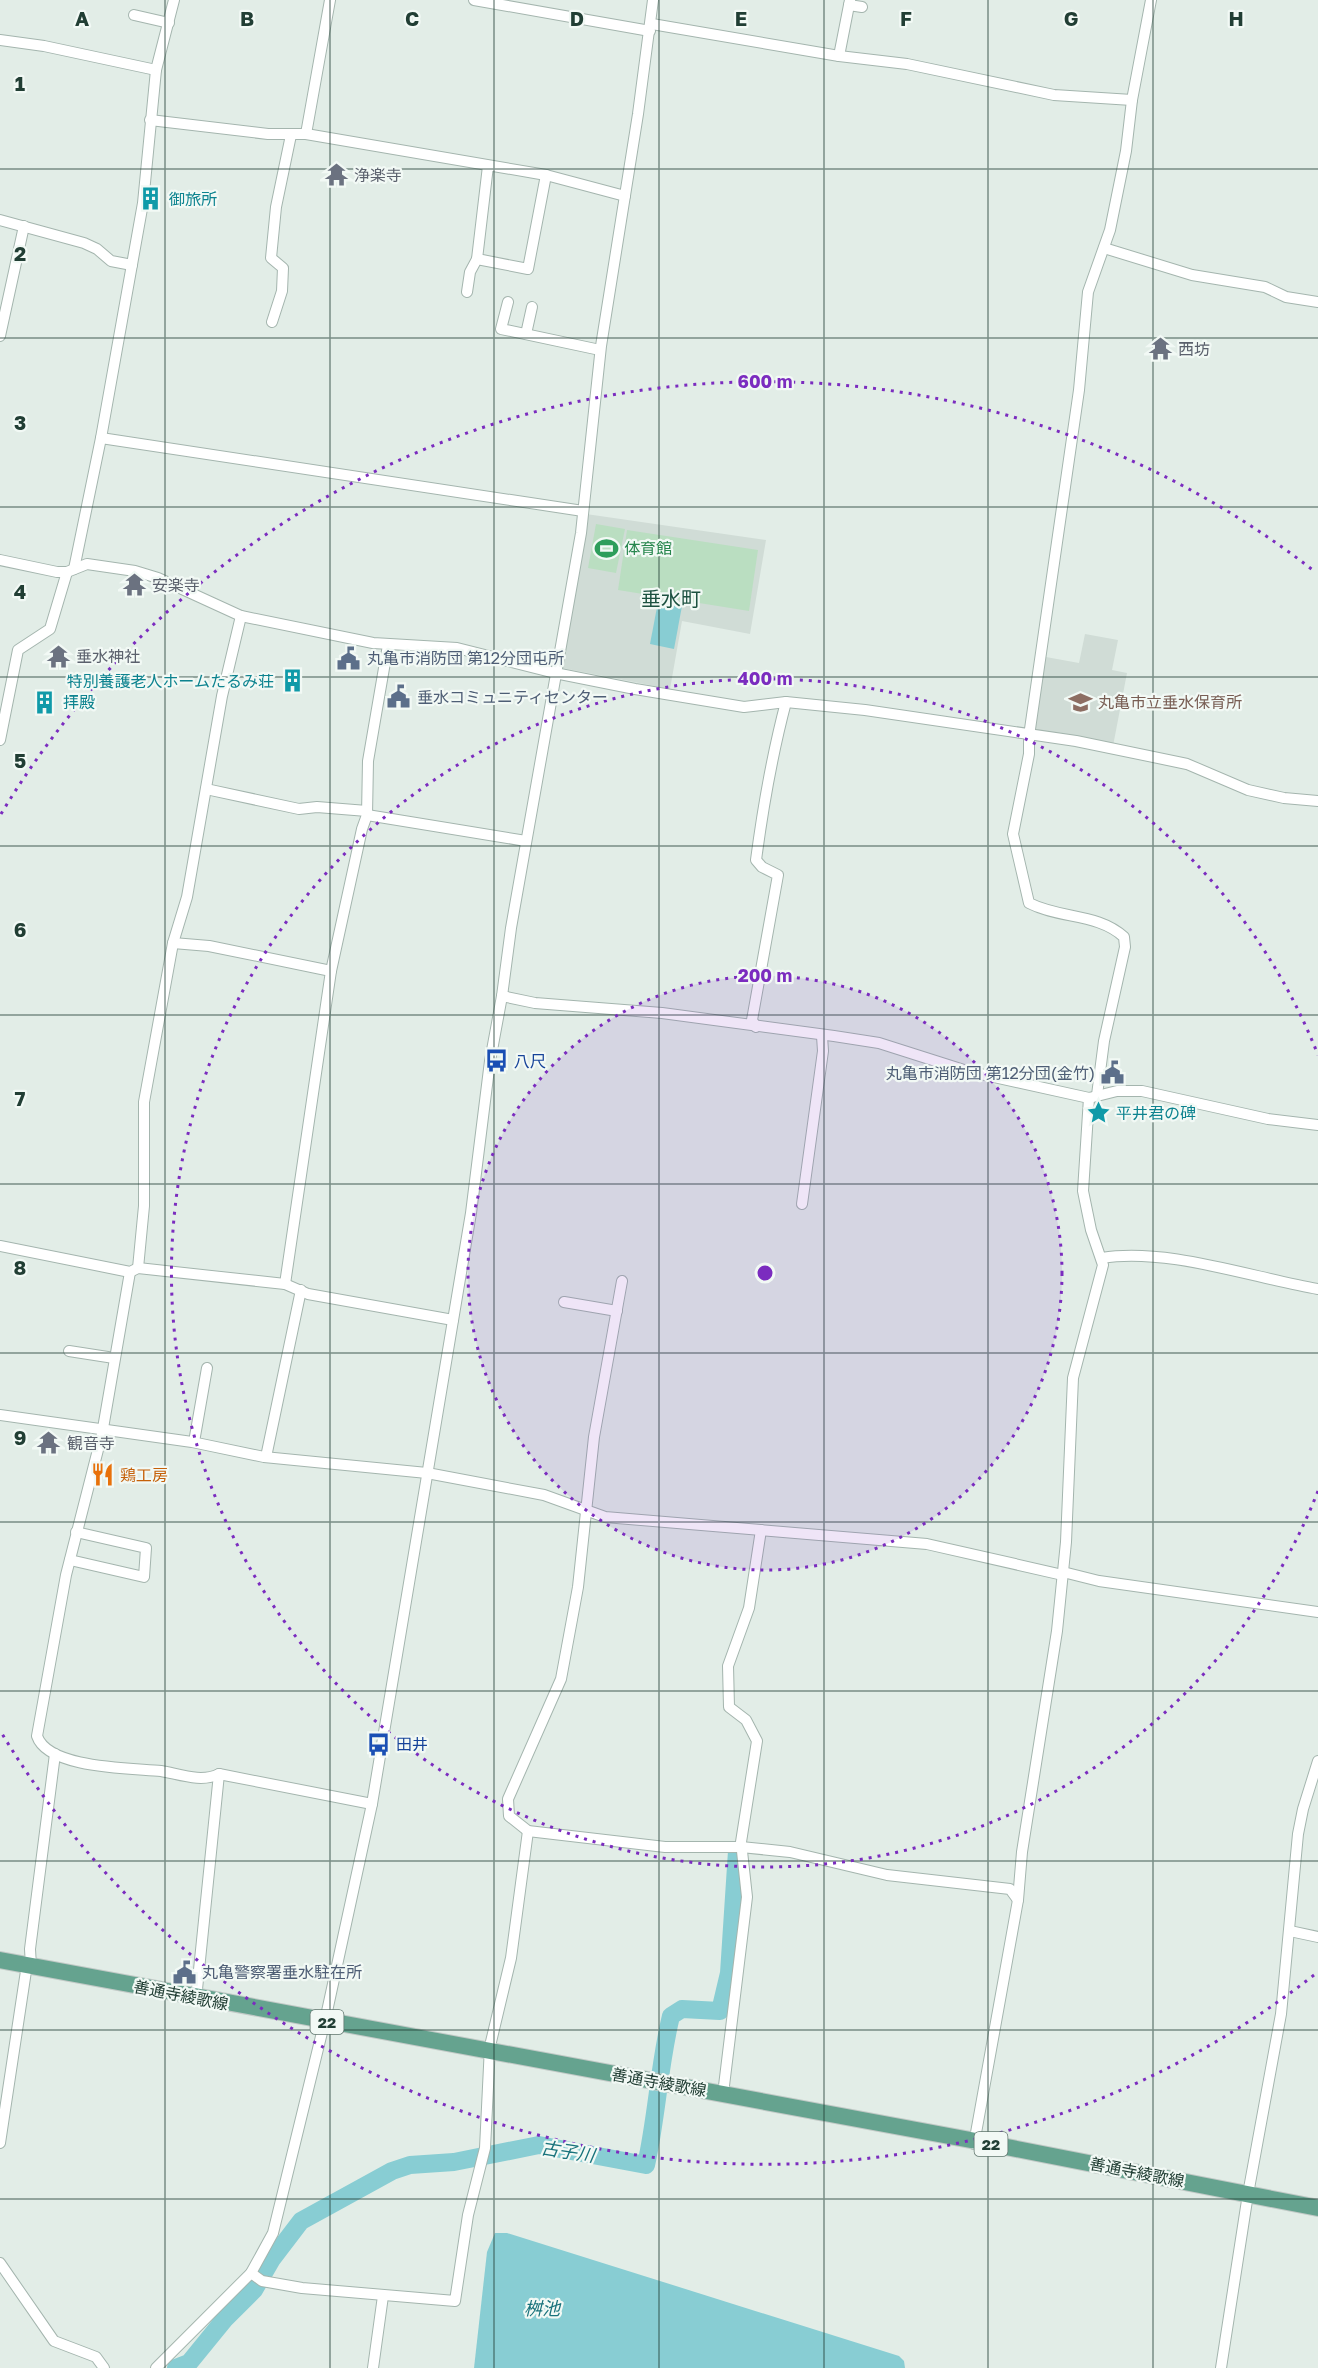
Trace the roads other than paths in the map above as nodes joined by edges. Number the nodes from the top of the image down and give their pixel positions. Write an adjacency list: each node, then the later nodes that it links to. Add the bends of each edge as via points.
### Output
1 (174, 0): 9 (street)
2 (330, 0): 16 (street)
3 (474, 0): 10 (street)
4 (653, 0): 10 (street)
5 (1151, 0): 14 (street)
6 (849, 2): 7 (street); 12 (street)
7 (862, 7)
8 (134, 15): 9 (street)
9 (169, 23): 13 (street)
10 (651, 27): 12 (street); 20 (street)
11 (0, 40): 13 (street)
12 (839, 56): 14 (street, via 907,64 1054,95)
13 (156, 70): 15 (street)
14 (1132, 100): 23 (street, via 1126,151)
15 (150, 120): 17 (street); 25 (street)
16 (306, 134): 17 (street); 18 (street)
17 (291, 135): 31 (street, via 276,207 271,258 283,268 282,291)
18 (488, 166): 19 (street); 24 (street)
19 (546, 175): 20 (street); 24 (street, via 528,269)
20 (625, 196): 34 (street)
21 (0, 220): 22 (street)
22 (24, 226): 25 (street, via 84,243 111,261); 26 (street)
23 (1104, 248): 29 (street, via 1192,275 1265,287 1286,297); 43 (street, via 1088,292 1079,390)
24 (477, 259): 27 (street)
25 (132, 265): 35 (street)
26 (5, 282): 32 (street)
27 (467, 292)
28 (507, 302): 33 (street, via 501,329)
29 (1318, 302)
30 (532, 307): 33 (street)
31 (272, 322)
32 (0, 331)
33 (526, 334): 34 (street)
34 (600, 350): 36 (street)
35 (101, 438): 36 (street); 38 (street)
36 (583, 511): 41 (street)
37 (0, 560): 38 (street)
38 (71, 571): 39 (street, via 87,564 135,571); 44 (street, via 50,629 18,650)
39 (241, 616): 40 (street); 45 (street)
40 (388, 645): 41 (street, via 457,648); 47 (street, via 368,761)
41 (555, 673): 42 (street, via 744,707); 48 (street)
42 (786, 702): 43 (street, via 876,711); 52 (street, via 772,753 758,835 756,860 778,875 752,1020)
43 (1029, 736): 46 (street, via 1156,756 1187,764 1248,790); 54 (street, via 1013,834 1029,903 1100,922 1124,938)
44 (0, 740)
45 (206, 789): 47 (street, via 298,809 317,807); 49 (street, via 187,897)
46 (1318, 801)
47 (368, 813): 48 (street); 50 (street)
48 (526, 841): 51 (street)
49 (173, 943): 50 (street, via 209,946); 59 (street, via 144,1102 144,1206)
50 (331, 971): 61 (street)
51 (502, 996): 52 (street); 66 (street)
52 (756, 1027): 53 (street)
53 (822, 1036): 54 (street, via 879,1043 967,1071); 56 (street)
54 (1093, 1096): 55 (street, via 1142,1091 1268,1119); 58 (street, via 1083,1191)
55 (1318, 1125)
56 (802, 1204)
57 (0, 1246): 59 (street)
58 (1102, 1258): 62 (street, via 1124,1254); 79 (street, via 1073,1378)
59 (134, 1270): 61 (street); 68 (street)
60 (622, 1281): 65 (street)
61 (285, 1284): 63 (street)
62 (1318, 1289)
63 (301, 1290): 66 (street); 73 (street)
64 (564, 1302): 65 (street)
65 (616, 1311): 75 (street, via 594,1437)
66 (453, 1320): 74 (street)
67 (69, 1351): 68 (street)
68 (114, 1358): 71 (street)
69 (207, 1368): 72 (street)
70 (0, 1415): 71 (street)
71 (102, 1429): 72 (street); 77 (street)
72 (194, 1443): 73 (street)
73 (266, 1457): 74 (street)
74 (427, 1473): 75 (street, via 544,1495); 84 (street)
75 (586, 1511): 76 (street, via 605,1517); 85 (street, via 578,1587 561,1679 508,1799 509,1816)
76 (761, 1530): 79 (street, via 927,1544); 86 (street, via 749,1608 728,1666 729,1707 746,1720 757,1741)
77 (76, 1532): 78 (street); 78 (street, via 146,1548 144,1577)
78 (70, 1560): 81 (street, via 37,1736 38,1742)
79 (1063, 1573): 80 (street); 87 (street)
80 (1318, 1612)
81 (55, 1754): 83 (street, via 101,1767 194,1778); 91 (street)
82 (1318, 1761): 88 (street, via 1298,1834)
83 (219, 1774): 84 (street); 92 (street)
84 (372, 1804): 93 (street)
85 (528, 1831): 86 (street, via 665,1847); 94 (street, via 511,1958)
86 (741, 1847): 87 (street, via 790,1852 887,1875 1010,1889); 95 (street, via 747,1897)
87 (1018, 1900): 97 (street)
88 (1290, 1931): 89 (street); 98 (street, via 1281,2014)
89 (1318, 1937)
90 (0, 1960): 91 (main road, 善通寺綾歌線 / 22)
91 (31, 1966): 92 (main road, 善通寺綾歌線 / 22); 96 (street, via 26,1971)
92 (196, 1999): 93 (main road, 善通寺綾歌線 / 22)
93 (324, 2022): 94 (main road, 善通寺綾歌線 / 22); 101 (street, via 273,2233)
94 (490, 2052): 95 (main road, 善通寺綾歌線 / 22); 102 (street, via 485,2148 468,2215 454,2301)
95 (723, 2094): 97 (main road, 善通寺綾歌線 / 22)
96 (0, 2143)
97 (974, 2144): 98 (main road, 善通寺綾歌線 / 22)
98 (1248, 2194): 99 (main road, 善通寺綾歌線 / 22); 106 (street)
99 (1318, 2208)
100 (0, 2263): 103 (street, via 54,2341 96,2357)
101 (251, 2273): 102 (street, via 262,2281); 104 (street)
102 (382, 2296): 105 (street)
103 (104, 2368)
104 (156, 2368)
105 (373, 2368)
106 (1221, 2368)

